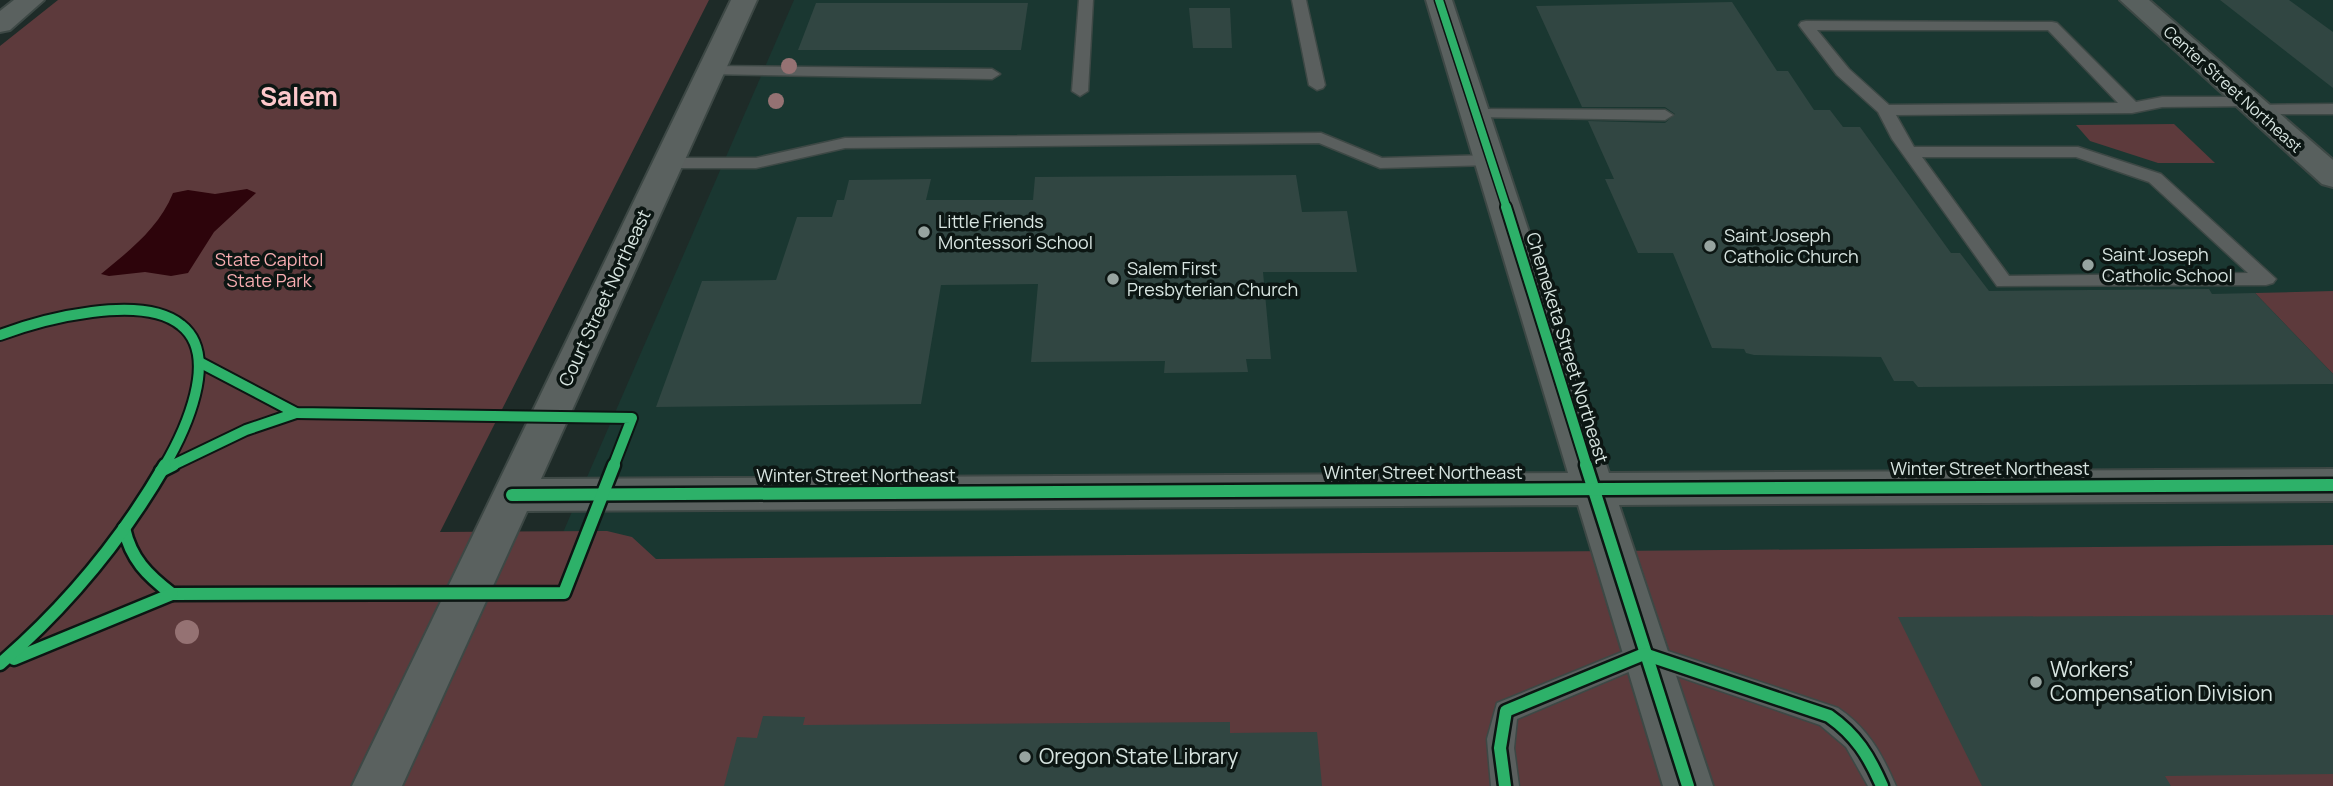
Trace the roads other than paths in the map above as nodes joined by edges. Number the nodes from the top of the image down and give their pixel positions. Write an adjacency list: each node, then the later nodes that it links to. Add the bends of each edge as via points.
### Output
1 (31, 0): 7 (street)
2 (744, 0): 8 (street, Court Street Northeast)
3 (1086, 0): 11 (lane)
4 (1298, 0): 10 (lane)
5 (1439, 0): 16 (street, Chemeketa Street Northeast)
6 (2133, 0): 12 (main road, Center Street Northeast)
7 (0, 24)
8 (711, 71): 9 (lane); 21 (street, Court Street Northeast)
9 (992, 74)
10 (1317, 85)
11 (1080, 91)
12 (2253, 106): 13 (lane, via 2162,103); 14 (lane); 19 (main road, Center Street Northeast)
13 (2132, 108): 15 (lane); 15 (lane, via 2052,26 1806,25 1843,72)
14 (2333, 109)
15 (1885, 110): 18 (lane)
16 (1477, 114): 17 (lane); 20 (street, Chemeketa Street Northeast)
17 (1665, 115)
18 (1910, 152): 18 (lane, via 2004,282 2266,279 2155,178 2078,152)
19 (2321, 157): 22 (main road, Center Street Northeast)
20 (1492, 160): 21 (lane, via 1380,163 1321,138 845,143 756,163); 24 (street, Chemeketa Street Northeast)
21 (668, 163): 25 (street, Court Street Northeast)
22 (2333, 177)
23 (2333, 485): 24 (street, Winter Street Northeast)
24 (1592, 489): 25 (street, Winter Street Northeast); 26 (street, Chemeketa Street Northeast)
25 (512, 495): 27 (street, Court Street Northeast)
26 (1644, 654): 28 (lane, via 1506,711 1501,725); 29 (street, Chemeketa Street Northeast); 30 (lane, via 1829,716 1859,741)
27 (377, 786)
28 (1505, 786)
29 (1688, 786)
30 (1882, 786)

